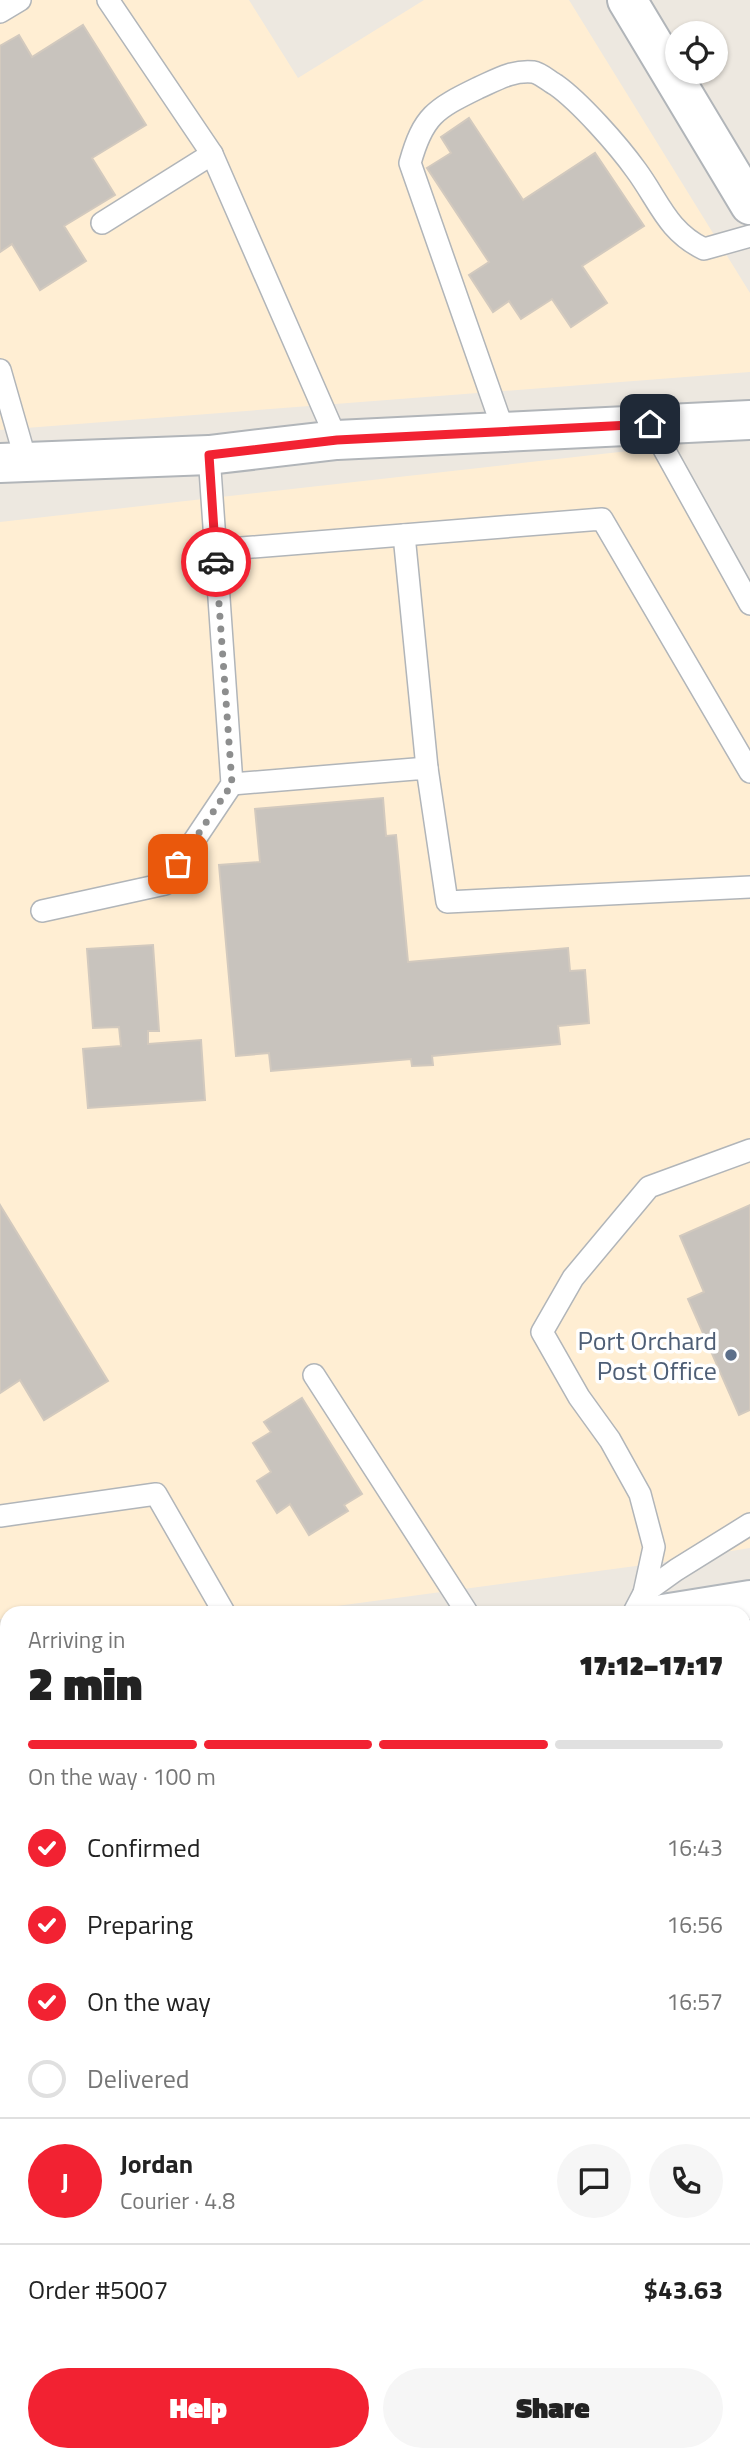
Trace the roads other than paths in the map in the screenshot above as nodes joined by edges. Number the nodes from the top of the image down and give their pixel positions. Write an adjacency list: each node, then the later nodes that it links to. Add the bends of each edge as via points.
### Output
1 (20, 0): 4 (lane)
2 (108, 0): 5 (lane)
3 (627, 0): 6 (street)
4 (0, 12)
5 (212, 154): 7 (lane); 13 (lane)
6 (750, 205)
7 (102, 223)
8 (750, 236): 12 (lane, via 704,249 686,241 635,169 570,95 535,72 510,73 432,114 417,136 410,163)
9 (0, 370): 15 (lane)
10 (750, 420): 11 (street)
11 (650, 424): 12 (street); 18 (lane)
12 (504, 432): 13 (street)
13 (337, 440): 14 (street)
14 (209, 455): 15 (street); 17 (lane)
15 (13, 462)
16 (404, 535): 17 (lane); 19 (lane); 20 (lane, via 602,519)
17 (216, 550): 21 (lane)
18 (750, 604)
19 (427, 768): 21 (lane); 22 (lane, via 447,902)
20 (750, 772)
21 (232, 784): 23 (lane, via 165,884)
22 (750, 887)
23 (42, 911)
24 (750, 1150): 29 (lane, via 649,1187 573,1278 542,1332 640,1494 654,1547)
25 (314, 1375): 31 (lane)
26 (0, 1516): 30 (lane, via 156,1494)
27 (750, 1524): 29 (lane, via 676,1570)
28 (750, 1600): 29 (street)
29 (653, 1603)
30 (220, 1606)
31 (463, 1606)

